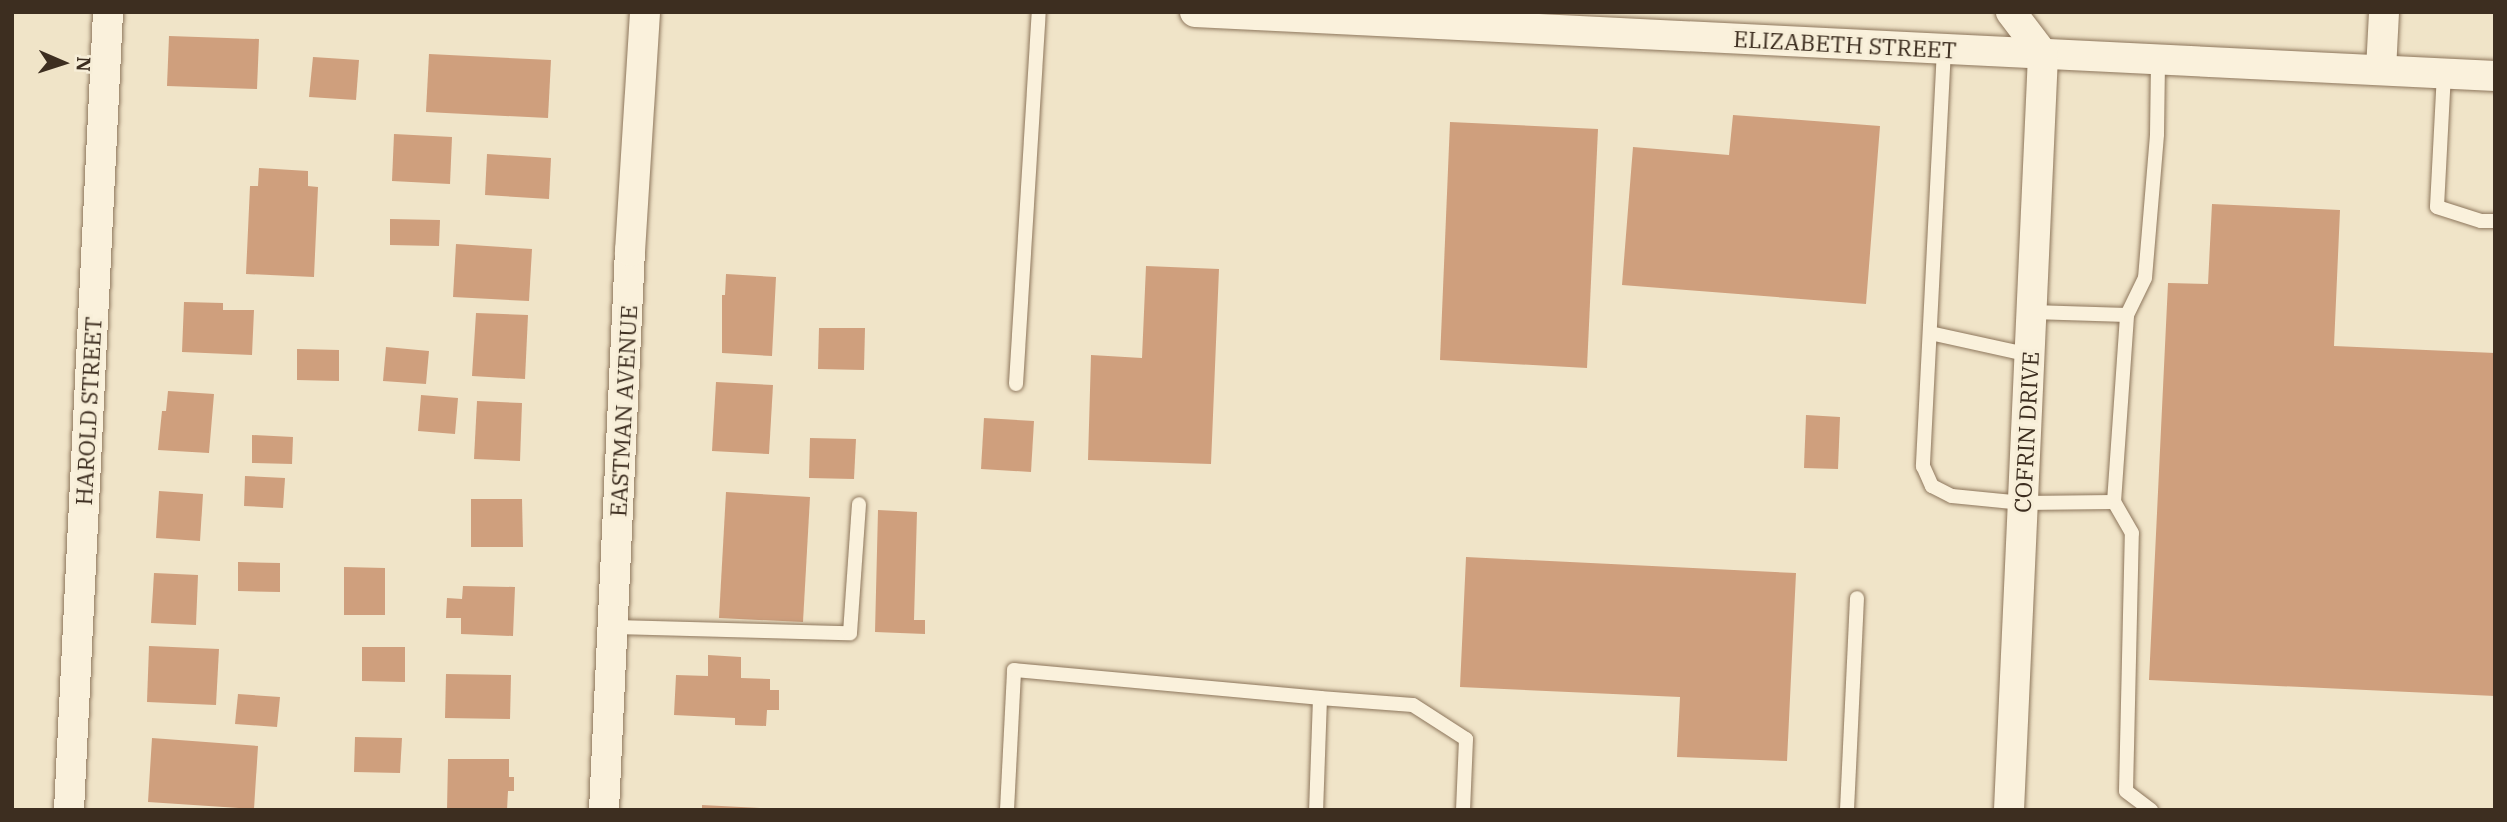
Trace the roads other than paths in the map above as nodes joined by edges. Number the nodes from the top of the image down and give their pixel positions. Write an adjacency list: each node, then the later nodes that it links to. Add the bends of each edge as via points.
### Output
1 (108, 12): 27 (street, HAROLD STREET)
2 (645, 12): 25 (street, EASTMAN AVENUE)
3 (1039, 12): 20 (lane)
4 (1195, 12): 7 (street, ELIZABETH STREET)
5 (2011, 12): 10 (street)
6 (2384, 12): 12 (street)
7 (1273, 14): 8 (street, ELIZABETH STREET)
8 (1637, 23): 9 (street, ELIZABETH STREET)
9 (1944, 49): 10 (street, ELIZABETH STREET); 18 (lane)
10 (2043, 54): 11 (street, ELIZABETH STREET); 16 (street, COFRIN DRIVE)
11 (2158, 60): 12 (street, ELIZABETH STREET); 17 (lane, via 2145,278)
12 (2381, 70): 13 (street, ELIZABETH STREET)
13 (2444, 73): 14 (street, ELIZABETH STREET); 15 (lane, via 2437,207)
14 (2495, 76)
15 (2495, 221)
16 (2032, 312): 17 (lane); 19 (street, COFRIN DRIVE)
17 (2127, 315): 21 (lane)
18 (1930, 332): 19 (lane); 22 (lane, via 1923,466 1932,486 1952,496)
19 (2029, 355): 22 (street, COFRIN DRIVE)
20 (1016, 384)
21 (2114, 502): 22 (lane); 34 (lane, via 2132,533 2126,791)
22 (2023, 503): 33 (street, COFRIN DRIVE)
23 (859, 505): 25 (lane, via 850,633)
24 (1857, 598): 32 (lane)
25 (613, 627): 28 (street, EASTMAN AVENUE)
26 (1320, 698): 29 (lane, via 1014,670); 30 (lane); 31 (lane, via 1413,705 1466,739)
27 (69, 810)
28 (604, 810)
29 (1007, 810)
30 (1316, 810)
31 (1463, 810)
32 (1847, 810)
33 (2009, 810)
34 (2151, 810)

